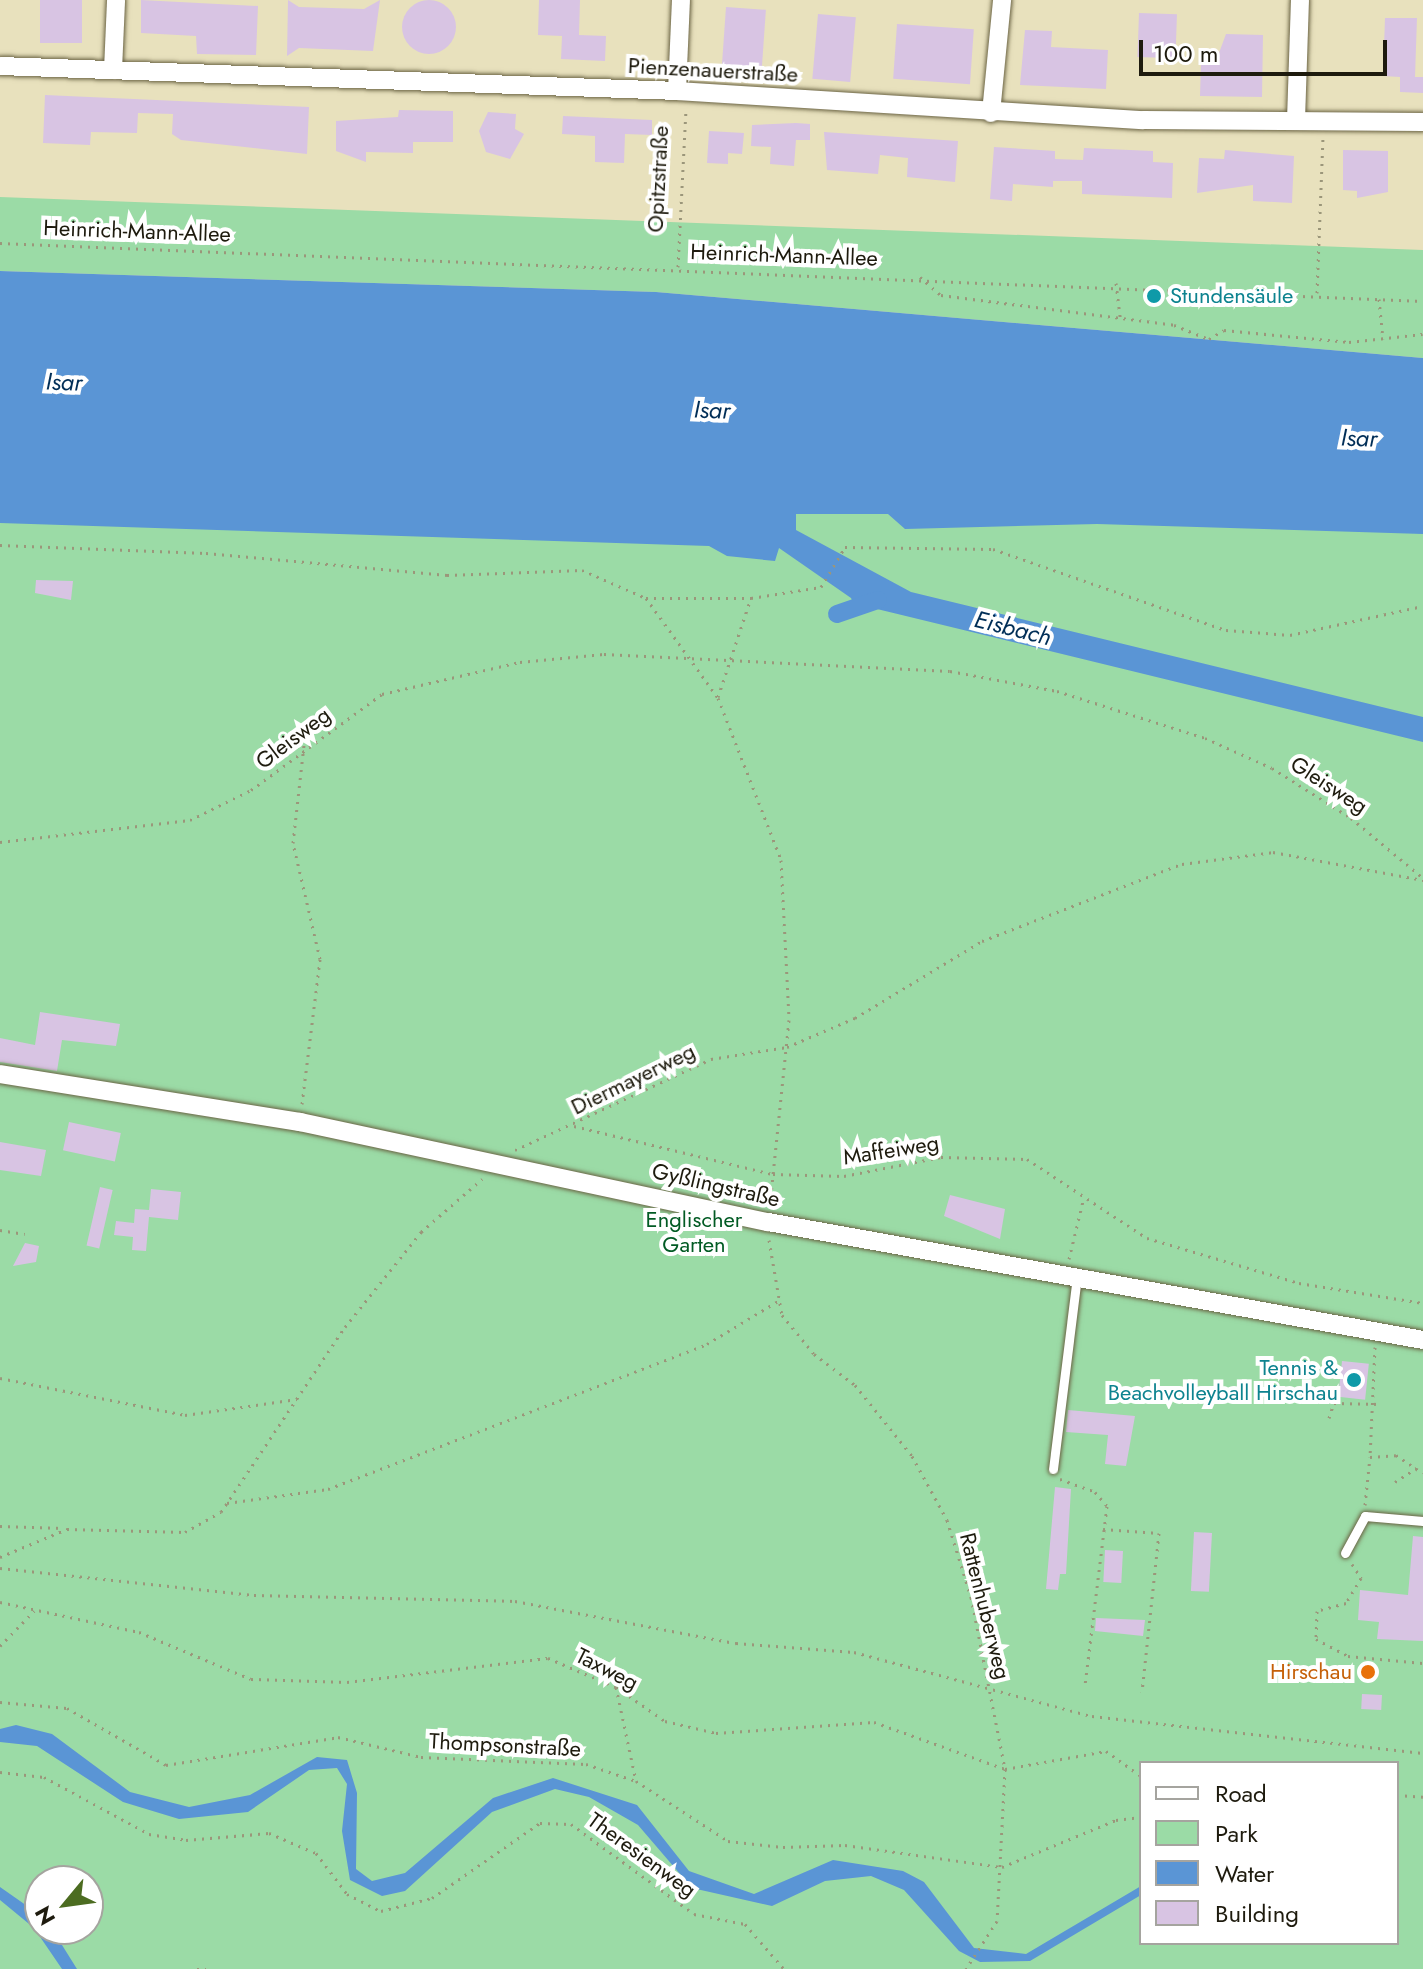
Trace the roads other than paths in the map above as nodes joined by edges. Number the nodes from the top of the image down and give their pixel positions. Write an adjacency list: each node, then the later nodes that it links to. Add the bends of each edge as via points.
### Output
1 (116, 0): 6 (street)
2 (681, 0): 7 (street)
3 (1002, 0): 8 (street)
4 (1300, 0): 9 (street)
5 (0, 66): 6 (street, Pienzenauerstraße)
6 (113, 70): 7 (street, Pienzenauerstraße)
7 (677, 91): 8 (street, Pienzenauerstraße)
8 (991, 113): 9 (street, Pienzenauerstraße)
9 (1296, 120): 10 (street, Pienzenauerstraße)
10 (1423, 122)
11 (0, 1074): 12 (street, Gyßlingstraße, via 300,1122 503,1161 768,1222)
12 (1072, 1272): 13 (street, Gyßlingstraße); 14 (lane)
13 (1423, 1340)
14 (1053, 1469)
15 (1423, 1521): 16 (lane, via 1365,1516)
16 (1345, 1553)

